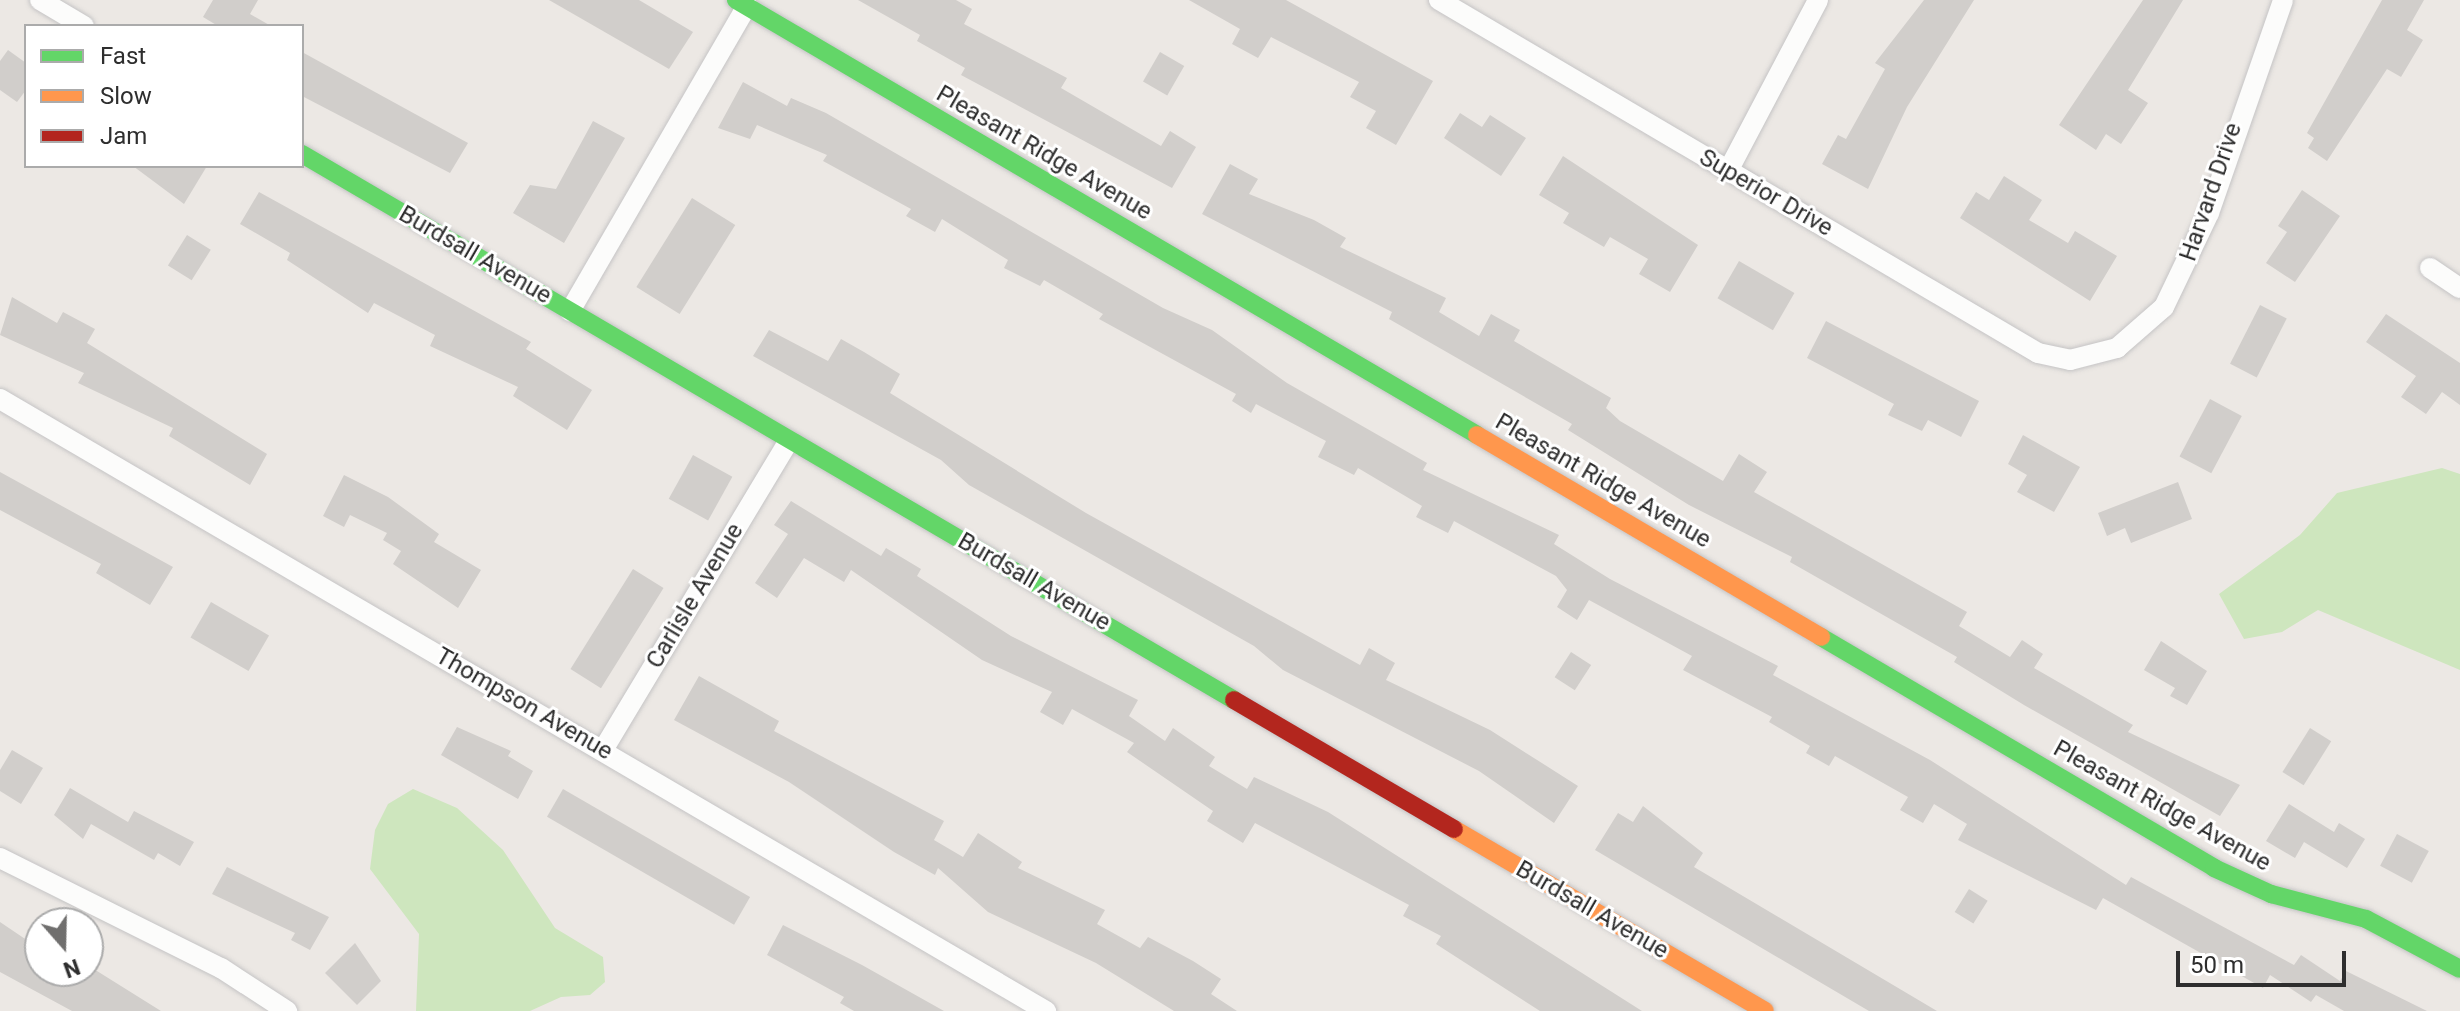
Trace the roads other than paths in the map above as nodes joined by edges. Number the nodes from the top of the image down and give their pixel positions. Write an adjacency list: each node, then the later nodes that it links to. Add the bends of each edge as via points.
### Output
1 (40, 0): 6 (street)
2 (1439, 0): 8 (street, Superior Drive)
3 (1818, 0): 8 (street)
4 (2283, 0): 12 (street, Harvard Drive, via 2190,260 2137,336)
5 (741, 3): 11 (street); 17 (street, Pleasant Ridge Avenue, via 2214,868 2271,894 2366,919)
6 (81, 24)
7 (304, 155): 11 (street, Burdsall Avenue)
8 (1728, 171): 12 (street, Superior Drive, via 2038,353 2070,360)
9 (2430, 268): 10 (street)
10 (2460, 288)
11 (570, 311): 14 (street, Burdsall Avenue)
12 (2100, 354)
13 (0, 399): 15 (street, Thompson Avenue)
14 (788, 442): 15 (street, Carlisle Avenue); 20 (street, Burdsall Avenue)
15 (603, 750): 19 (street, Thompson Avenue)
16 (0, 858): 18 (street, via 221,968)
17 (2460, 969)
18 (287, 1011)
19 (1046, 1011)
20 (1765, 1011)

